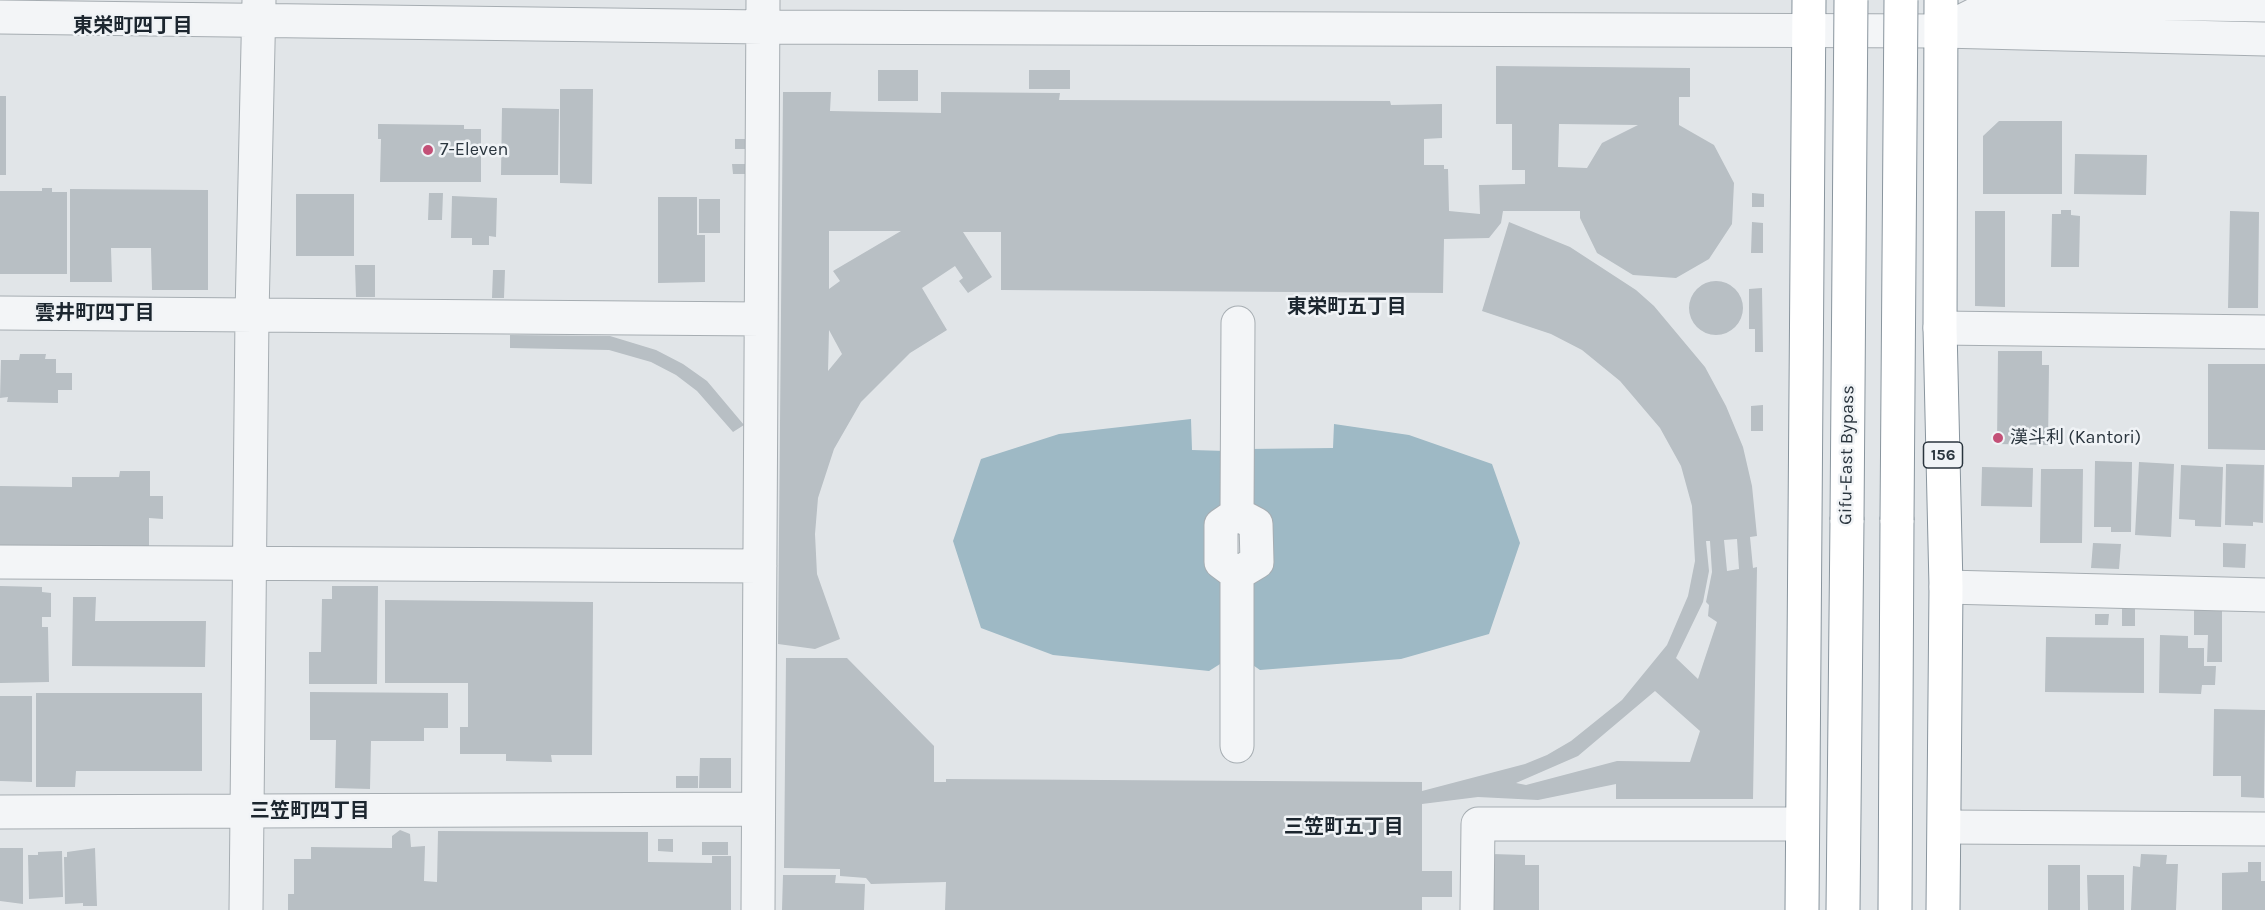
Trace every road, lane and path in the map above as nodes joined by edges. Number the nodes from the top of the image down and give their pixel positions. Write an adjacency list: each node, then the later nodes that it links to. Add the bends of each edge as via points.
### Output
1 (1851, 0): 33 (highway, Gifu-East Bypass, bridge)
2 (1901, 0): 34 (highway, 156, bridge)
3 (2265, 5): 8 (street, via 2002,1)
4 (259, 10): 5 (street); 9 (street); 12 (street)
5 (763, 13): 6 (street); 13 (street)
6 (1274, 14): 7 (street)
7 (1809, 15): 8 (street); 26 (highway)
8 (1941, 15): 10 (street); 15 (highway, 156)
9 (0, 17)
10 (2265, 39)
11 (0, 313): 12 (street)
12 (252, 315): 13 (street); 18 (street)
13 (761, 319): 19 (street)
14 (1238, 323): 22 (street, via 1237,514 1221,525 1221,562 1237,574)
15 (1940, 328): 16 (street); 20 (highway, 156)
16 (2265, 333)
17 (0, 562): 18 (street)
18 (250, 563): 19 (street); 24 (street)
19 (760, 566): 23 (street)
20 (1946, 586): 21 (street); 27 (highway, 156)
21 (2265, 595)
22 (1237, 746)
23 (758, 809): 24 (street); 30 (street)
24 (248, 811): 25 (street); 29 (street)
25 (0, 812)
26 (1802, 824): 31 (street, via 1478,824); 32 (highway)
27 (1946, 827): 28 (street); 35 (highway, 156)
28 (2265, 829)
29 (246, 910)
30 (758, 910)
31 (1477, 910)
32 (1802, 910)
33 (1843, 910)
34 (1895, 910)
35 (1943, 910)

